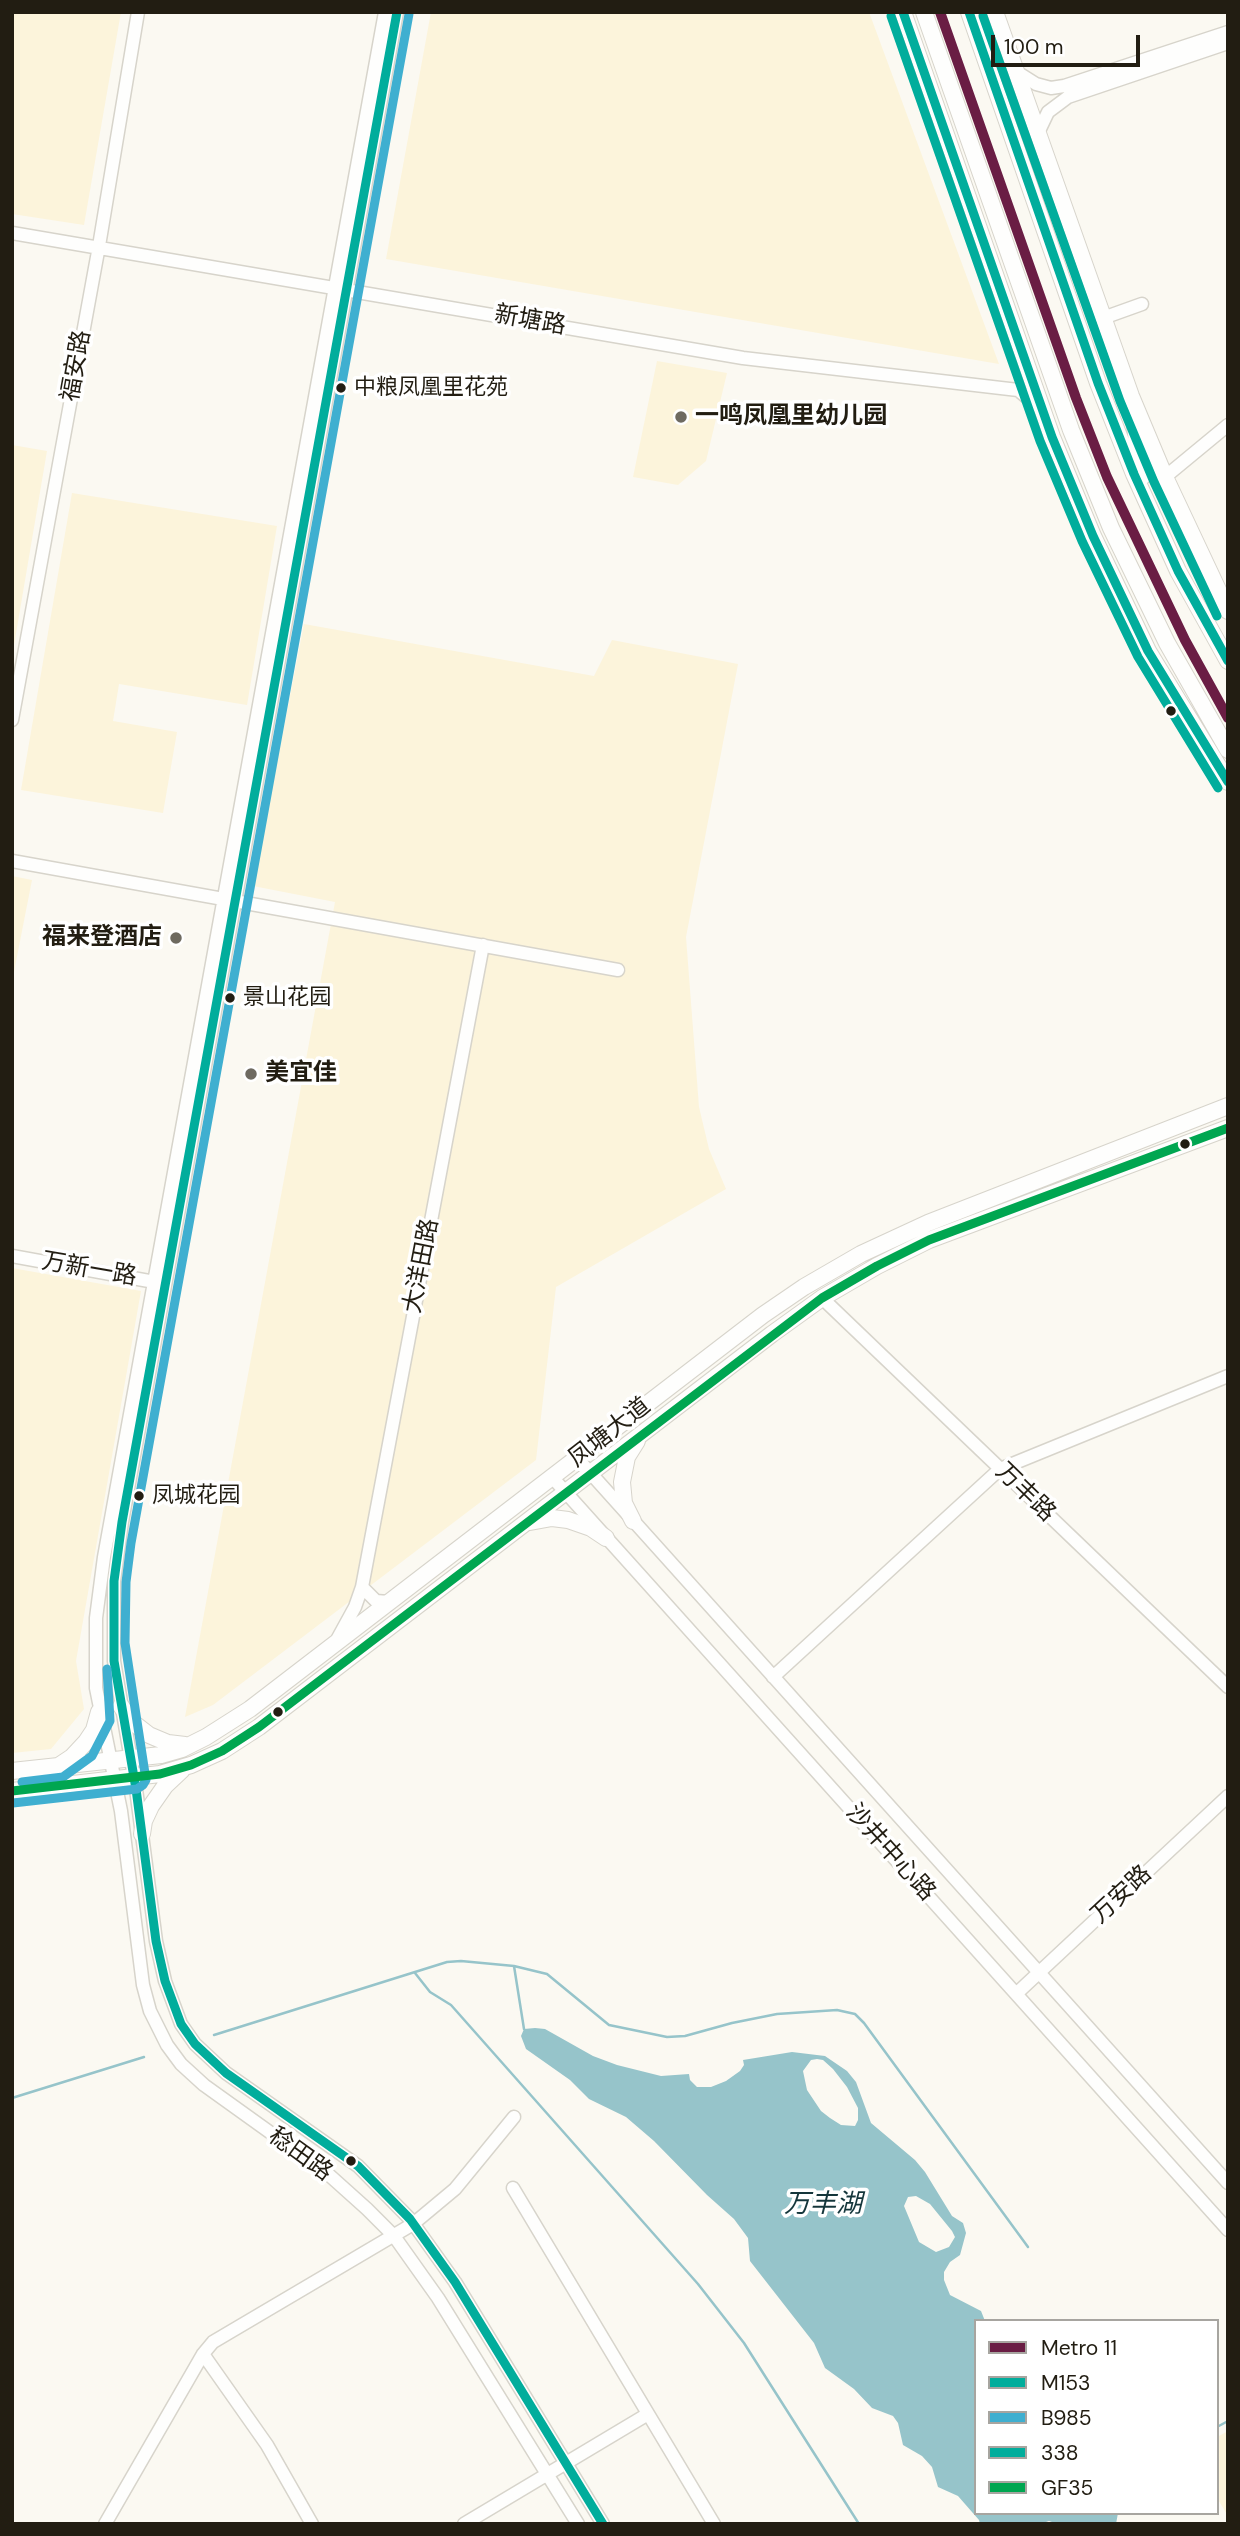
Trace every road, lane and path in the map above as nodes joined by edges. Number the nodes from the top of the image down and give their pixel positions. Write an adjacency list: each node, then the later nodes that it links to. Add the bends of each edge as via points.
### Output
1 (138, 12): 13 (street, 福安路)
2 (385, 12): 14 (street)
3 (397, 12): 14 (street)
4 (903, 12): 18 (main road)
5 (924, 12): 25 (main road, via 1071,430 1106,515 1167,643)
6 (969, 12): 21 (main road, via 1098,383)
7 (995, 12): 10 (main road)
8 (1228, 32): 10 (street, via 1064,86 1051,88)
9 (1228, 43): 11 (street, via 1068,97 1048,112)
10 (1017, 72): 11 (main road)
11 (1038, 133): 16 (main road)
12 (12, 233): 13 (street, 新塘路)
13 (99, 246): 14 (street, 新塘路); 24 (street, 福安路)
14 (341, 288): 18 (street, 新塘路, via 743,358 1018,390); 28 (street)
15 (1142, 304): 16 (street)
16 (1103, 318): 17 (main road)
17 (1131, 396): 20 (main road); 21 (main road)
18 (1043, 410): 26 (main road, via 1124,605)
19 (1228, 425): 20 (street)
20 (1166, 477): 22 (main road)
21 (1144, 497): 23 (main road)
22 (1228, 611)
23 (1228, 661)
24 (12, 720)
25 (1228, 750)
26 (1228, 782)
27 (12, 861): 28 (street)
28 (230, 900): 29 (street); 34 (street)
29 (483, 945): 30 (street); 46 (street, 大洋田路)
30 (618, 970)
31 (1228, 1106): 38 (main road, 凤塘大道, via 928,1223 844,1263 763,1315)
32 (1228, 1128): 35 (main road, 凤塘大道, via 929,1240)
33 (12, 1256): 34 (street, 万新一路)
34 (160, 1283): 51 (street, 稔田路, via 116,1561 113,1644); 52 (street, 稔田路, via 98,1597 95,1657)
35 (822, 1298): 37 (main road, 凤塘大道); 39 (street, 万丰路)
36 (1228, 1376): 39 (street)
37 (646, 1430): 40 (main road, 凤塘大道); 43 (main road, via 631,1449 622,1474 622,1496)
38 (577, 1458): 40 (street, 沙井中心路); 41 (main road, 凤塘大道)
39 (1000, 1469): 49 (street); 50 (street, 万丰路)
40 (590, 1473): 42 (main road, 凤塘大道); 43 (street, 沙井中心路)
41 (552, 1477): 42 (street, 沙井中心路); 47 (main road, 凤塘大道)
42 (565, 1492): 44 (main road, 凤塘大道); 45 (street, 沙井中心路)
43 (632, 1521): 49 (street, 沙井中心路)
44 (522, 1526): 45 (main road, via 559,1518 584,1524); 57 (main road, 凤塘大道, via 246,1737)
45 (606, 1538): 65 (street, 沙井中心路)
46 (362, 1587): 47 (street, via 376,1601); 48 (street, 大洋田路, via 351,1617)
47 (389, 1602): 48 (main road, 凤塘大道)
48 (331, 1647): 53 (main road, 凤塘大道, via 238,1718)
49 (773, 1677): 64 (street, 沙井中心路)
50 (1228, 1687)
51 (121, 1706): 53 (main road, via 131,1721 154,1737 174,1744); 54 (street, 稔田路)
52 (99, 1712): 55 (street, 稔田路); 56 (main road, via 83,1746)
53 (194, 1743): 54 (main road, 凤塘大道, via 171,1752)
54 (130, 1758): 55 (main road, 凤塘大道); 59 (street, 稔田路)
55 (110, 1761): 56 (main road, 凤塘大道); 60 (street, 稔田路)
56 (58, 1766): 58 (main road, 凤塘大道)
57 (186, 1767): 59 (main road, 凤塘大道); 63 (main road, via 155,1799)
58 (12, 1771)
59 (134, 1777): 60 (main road, 凤塘大道); 63 (street, 稔田路)
60 (114, 1780): 61 (main road, 凤塘大道); 71 (street, 稔田路, via 143,1984 167,2045 204,2085 328,2174)
61 (12, 1791)
62 (1228, 1796): 64 (street, 万安路)
63 (142, 1834): 69 (street, 稔田路, via 162,1971 188,2034 226,2073 358,2166)
64 (1038, 1972): 65 (street, 万安路); 67 (street, 沙井中心路)
65 (1016, 1993): 70 (street, 沙井中心路)
66 (514, 2117): 69 (street, via 455,2189)
67 (1228, 2183)
68 (513, 2189): 73 (street)
69 (413, 2224): 71 (street); 74 (street, 稔田路, via 451,2276)
70 (1228, 2230)
71 (394, 2236): 72 (street, via 232,2330); 75 (street, 稔田路)
72 (203, 2354): 76 (street); 77 (street, via 267,2445)
73 (649, 2414): 74 (street); 81 (street)
74 (566, 2464): 75 (street); 80 (street, 稔田路)
75 (547, 2474): 78 (street); 79 (street, 稔田路)
76 (105, 2524)
77 (312, 2524)
78 (464, 2524)
79 (578, 2524)
80 (603, 2524)
81 (714, 2524)

